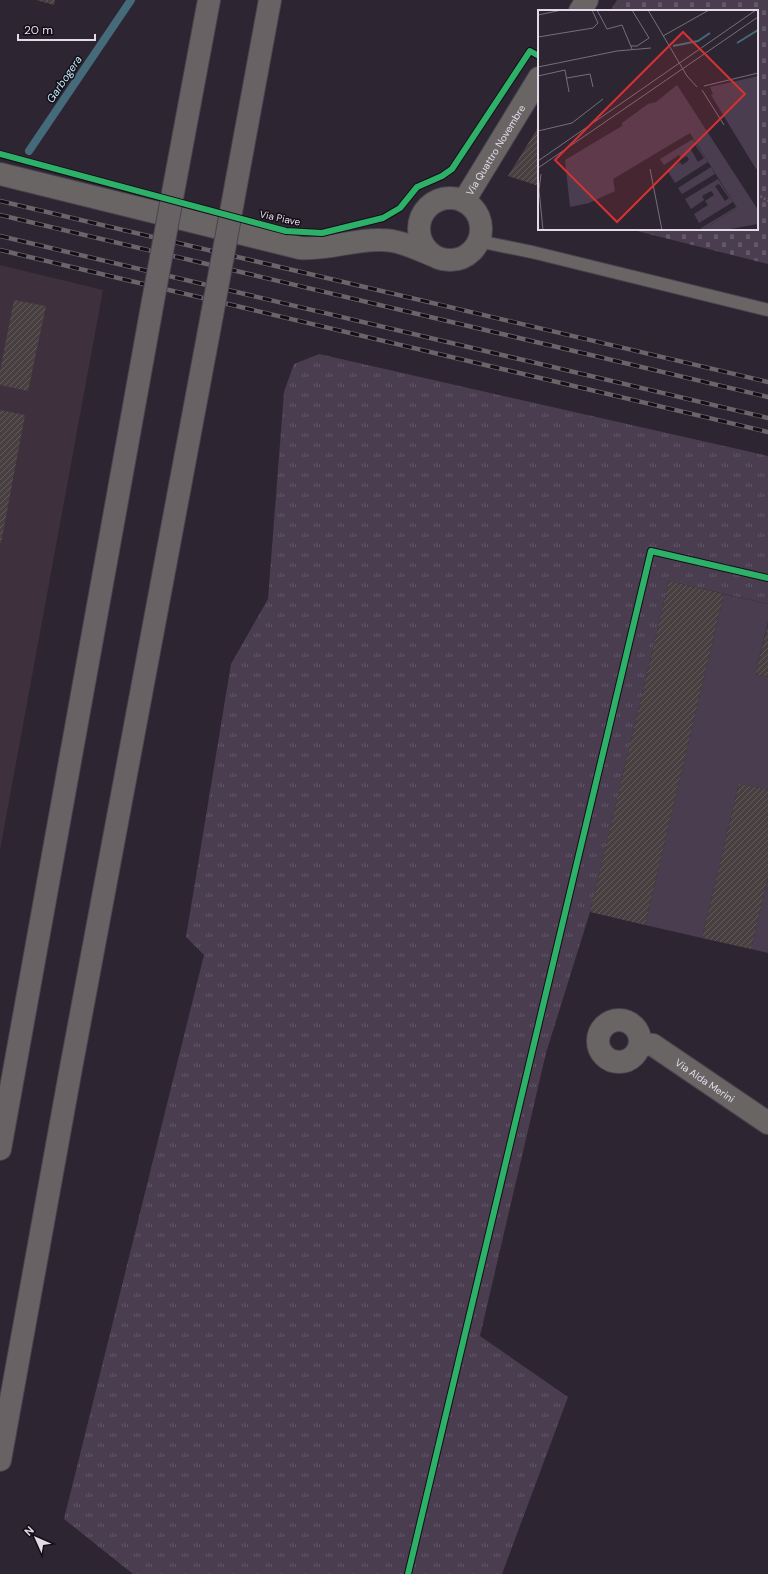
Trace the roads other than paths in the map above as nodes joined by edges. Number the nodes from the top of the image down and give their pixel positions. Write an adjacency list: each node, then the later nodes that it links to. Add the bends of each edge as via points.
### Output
1 (209, 0): 13 (highway, bridge)
2 (270, 0): 14 (highway, bridge)
3 (587, 0): 4 (street)
4 (581, 10)
5 (538, 80): 7 (street, Via Quattro Novembre)
6 (0, 174): 9 (street, via 300,248 325,248 381,240 405,244)
7 (464, 201): 8 (street, via 477,214 480,223); 9 (street, via 454,198 443,199 425,209 418,229 425,249)
8 (478, 241): 9 (street, via 467,255 458,259); 10 (lane)
9 (432, 255)
10 (768, 310)
11 (641, 1044): 12 (street, Via Alda Merini, via 653,1045)
12 (768, 1123)
13 (0, 1150)
14 (0, 1460)

